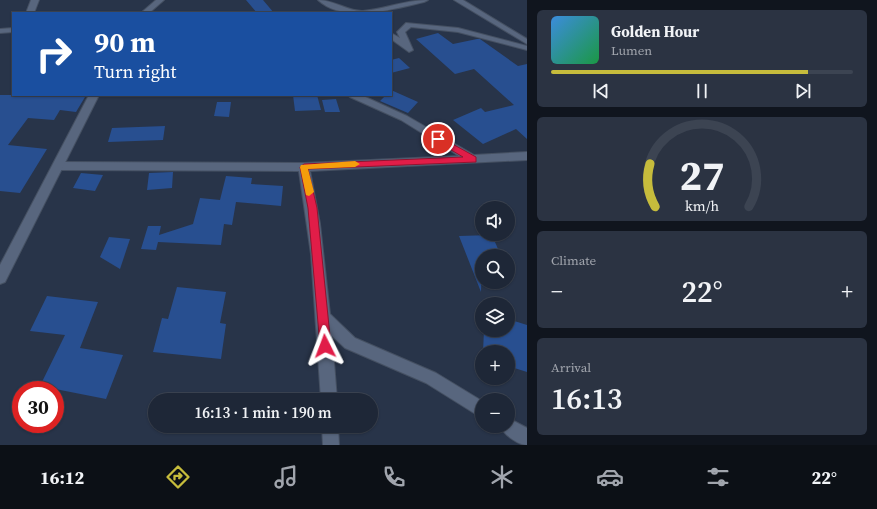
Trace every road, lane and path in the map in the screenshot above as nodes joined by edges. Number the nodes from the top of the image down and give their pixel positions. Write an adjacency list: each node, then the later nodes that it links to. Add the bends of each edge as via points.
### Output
1 (35, 0): 6 (street)
2 (160, 0): 7 (street)
3 (322, 0): 8 (street)
4 (424, 0): 9 (street)
5 (458, 0): 13 (street)
6 (30, 12)
7 (146, 12)
8 (358, 12)
9 (367, 12)
10 (12, 30): 11 (street)
11 (0, 31)
12 (392, 36): 14 (street, via 409,50 400,32 409,25 458,30)
13 (527, 42)
14 (527, 48)
15 (93, 96): 19 (street)
16 (355, 96): 18 (street, via 404,118)
17 (527, 156): 18 (street)
18 (473, 160): 20 (street)
19 (58, 166): 20 (street); 21 (street)
20 (304, 167): 22 (street, via 312,208)
21 (0, 278)
22 (324, 318): 23 (street); 24 (street, via 350,342 432,378)
23 (329, 393)
24 (475, 406)
25 (515, 430): 27 (street)
26 (330, 433): 28 (street)
27 (527, 438)
28 (331, 445)

